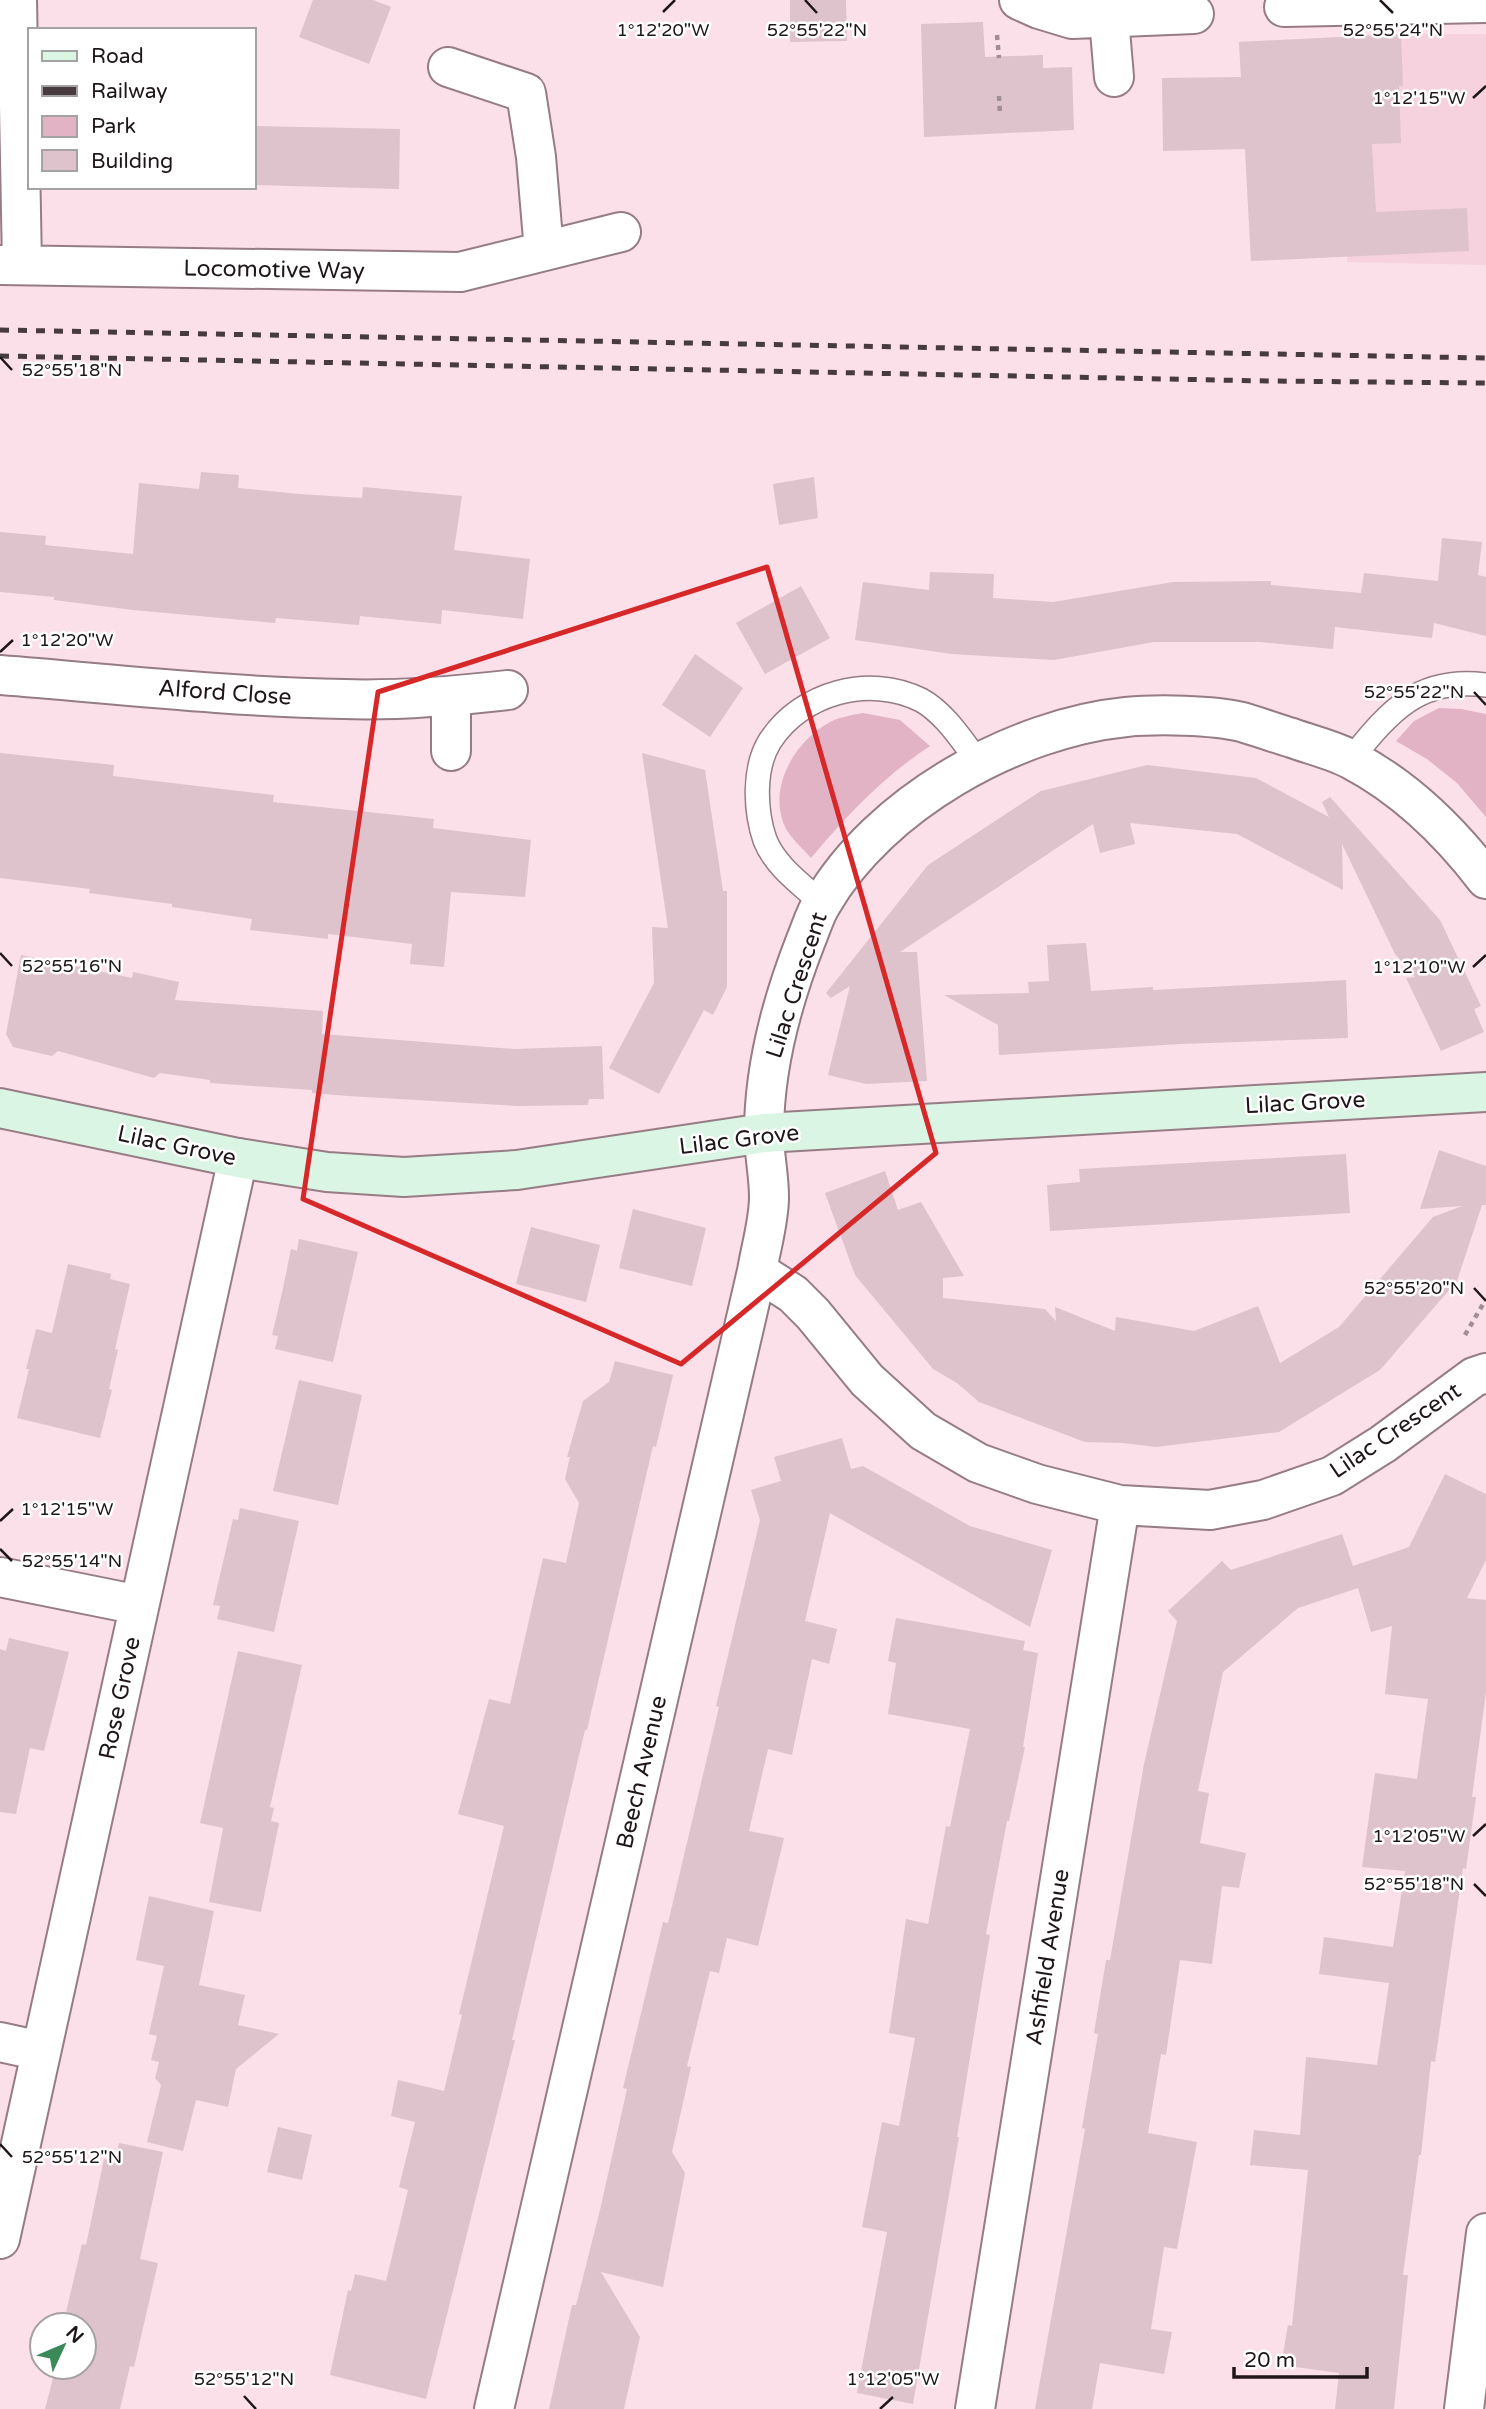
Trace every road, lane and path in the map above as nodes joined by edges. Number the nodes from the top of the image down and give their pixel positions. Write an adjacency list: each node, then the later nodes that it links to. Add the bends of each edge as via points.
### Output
1 (17, 0): 13 (street)
2 (1019, 0): 6 (street, via 1072,19)
3 (1486, 3): 4 (street)
4 (1284, 7)
5 (1194, 14): 6 (street)
6 (1109, 19): 8 (street)
7 (448, 67): 12 (street, via 526,93)
8 (1114, 77)
9 (999, 96): 10 (path)
10 (1000, 114)
11 (621, 232): 12 (street, Locomotive Way)
12 (544, 251): 13 (street, Locomotive Way, via 460,272)
13 (11, 265)
14 (0, 675): 17 (street, Alford Close, via 345,699)
15 (1486, 685): 19 (lane, via 1464,682 1431,688 1403,702)
16 (508, 690): 17 (street, Alford Close)
17 (451, 696): 18 (street)
18 (451, 751)
19 (1351, 759): 20 (street, Lilac Crescent, via 1239,722 1126,717 1071,727); 21 (street, Lilac Crescent, via 1398,789 1434,820)
20 (979, 763): 22 (street, Lilac Crescent, via 898,815 853,861); 22 (lane, via 949,724 922,701 890,690 859,688 827,695 796,713 770,742 759,769 758,806 766,841 781,866)
21 (1486, 879)
22 (822, 903): 25 (street, Lilac Crescent, via 780,1022 769,1067)
23 (1486, 1092): 25 (street, Lilac Grove)
24 (0, 1108): 26 (street, Lilac Grove)
25 (764, 1133): 26 (street, Lilac Grove, via 517,1170 404,1177 327,1172); 27 (street, Beech Avenue, via 769,1198)
26 (238, 1158): 31 (street, Rose Grove)
27 (757, 1271): 29 (street, Lilac Crescent, via 793,1294 867,1380 923,1431 978,1463); 36 (street, Beech Avenue)
28 (1486, 1373): 29 (street, Lilac Crescent, via 1332,1476 1263,1500 1210,1510)
29 (1120, 1505): 37 (street, Ashfield Avenue)
30 (0, 1577): 31 (street)
31 (139, 1605): 33 (street, Rose Grove)
32 (0, 2042): 33 (street)
33 (41, 2051): 35 (street, Rose Grove)
34 (1486, 2233): 38 (street)
35 (0, 2239)
36 (494, 2409)
37 (975, 2409)
38 (1464, 2409)

